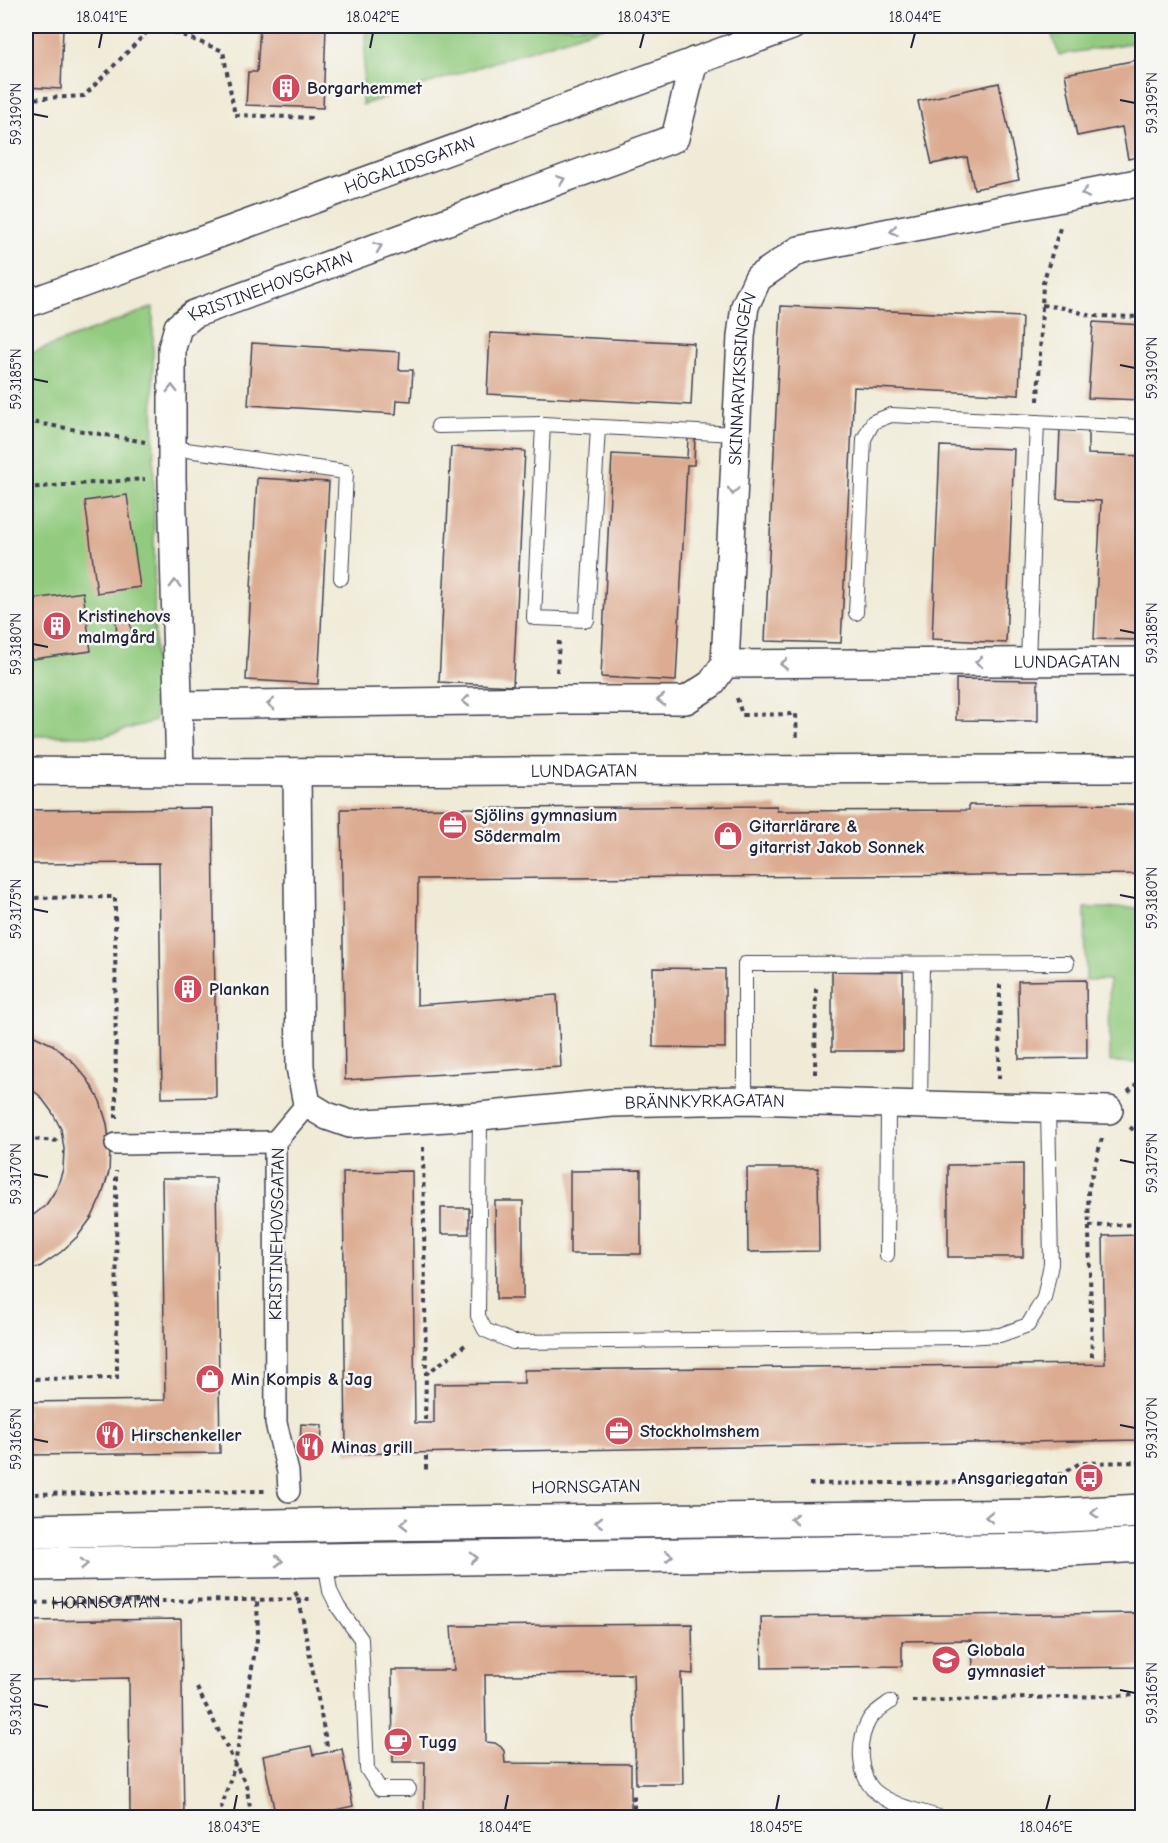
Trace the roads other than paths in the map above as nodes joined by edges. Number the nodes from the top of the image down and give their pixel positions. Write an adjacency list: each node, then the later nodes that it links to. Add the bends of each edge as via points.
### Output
1 (792, 26): 2 (street, HÖGALIDSGATAN)
2 (694, 61): 4 (street, HÖGALIDSGATAN); 11 (street, KRISTINEHOVSGATAN, one-way to 2, via 172,348 178,327 194,314 675,138)
3 (1143, 182): 10 (street, SKINNARVIKSRINGEN, one-way to 10, via 799,250 758,278 745,306)
4 (26, 304)
5 (1037, 422): 9 (lane); 13 (lane, via 891,415 873,422 864,439); 14 (lane)
6 (543, 424): 7 (lane); 8 (lane); 8 (lane, via 534,618 560,620 587,620)
7 (438, 426)
8 (598, 427): 10 (lane)
9 (1143, 427)
10 (736, 434): 16 (street, SKINNARVIKSRINGEN, one-way to 16)
11 (172, 448): 12 (lane, via 346,472); 17 (street, KRISTINEHOVSGATAN, one-way to 11)
12 (341, 578)
13 (856, 613)
14 (1028, 661): 15 (street, LUNDAGATAN); 16 (street, LUNDAGATAN, one-way to 16)
15 (1143, 661)
16 (725, 664): 17 (street, one-way to 17, via 711,684 686,700)
17 (179, 705): 20 (street, KRISTINEHOVSGATAN)
18 (1143, 769): 21 (street, LUNDAGATAN)
19 (26, 771): 20 (street, LUNDAGATAN)
20 (180, 772): 21 (street, LUNDAGATAN)
21 (297, 772): 25 (street, via 300,1067)
22 (1067, 963): 23 (lane)
23 (922, 964): 24 (lane, via 745,964); 27 (lane)
24 (745, 1100): 26 (street, BRÄNNKYRKAGATAN); 30 (street, BRÄNNKYRKAGATAN, via 612,1103)
25 (307, 1104): 30 (street, BRÄNNKYRKAGATAN, via 350,1124); 31 (street, KRISTINEHOVSGATAN)
26 (888, 1104): 27 (street, BRÄNNKYRKAGATAN); 33 (lane)
27 (920, 1105): 28 (street, BRÄNNKYRKAGATAN)
28 (1048, 1108): 29 (street, BRÄNNKYRKAGATAN); 30 (lane, via 1052,1264 1044,1298 1028,1325 1000,1335 965,1337 513,1342 485,1330 478,1316)
29 (1109, 1110)
30 (480, 1116)
31 (275, 1142): 32 (street); 34 (street, KRISTINEHOVSGATAN, via 276,1423)
32 (116, 1144)
33 (888, 1255)
34 (289, 1491)
35 (1143, 1511): 36 (main road, HORNSGATAN, one-way to 36, via 1048,1516)
36 (324, 1526): 37 (main road, HORNSGATAN); 39 (main road)
37 (26, 1531)
38 (1143, 1545): 39 (main road, one-way to 38, via 1052,1550)
39 (325, 1560): 40 (main road, one-way to 39); 42 (lane, via 330,1591 362,1639 367,1769 380,1789)
40 (26, 1564)
41 (890, 1702): 43 (lane, via 870,1718 861,1738 861,1767 875,1791 899,1805)
42 (409, 1789)
43 (942, 1818)

